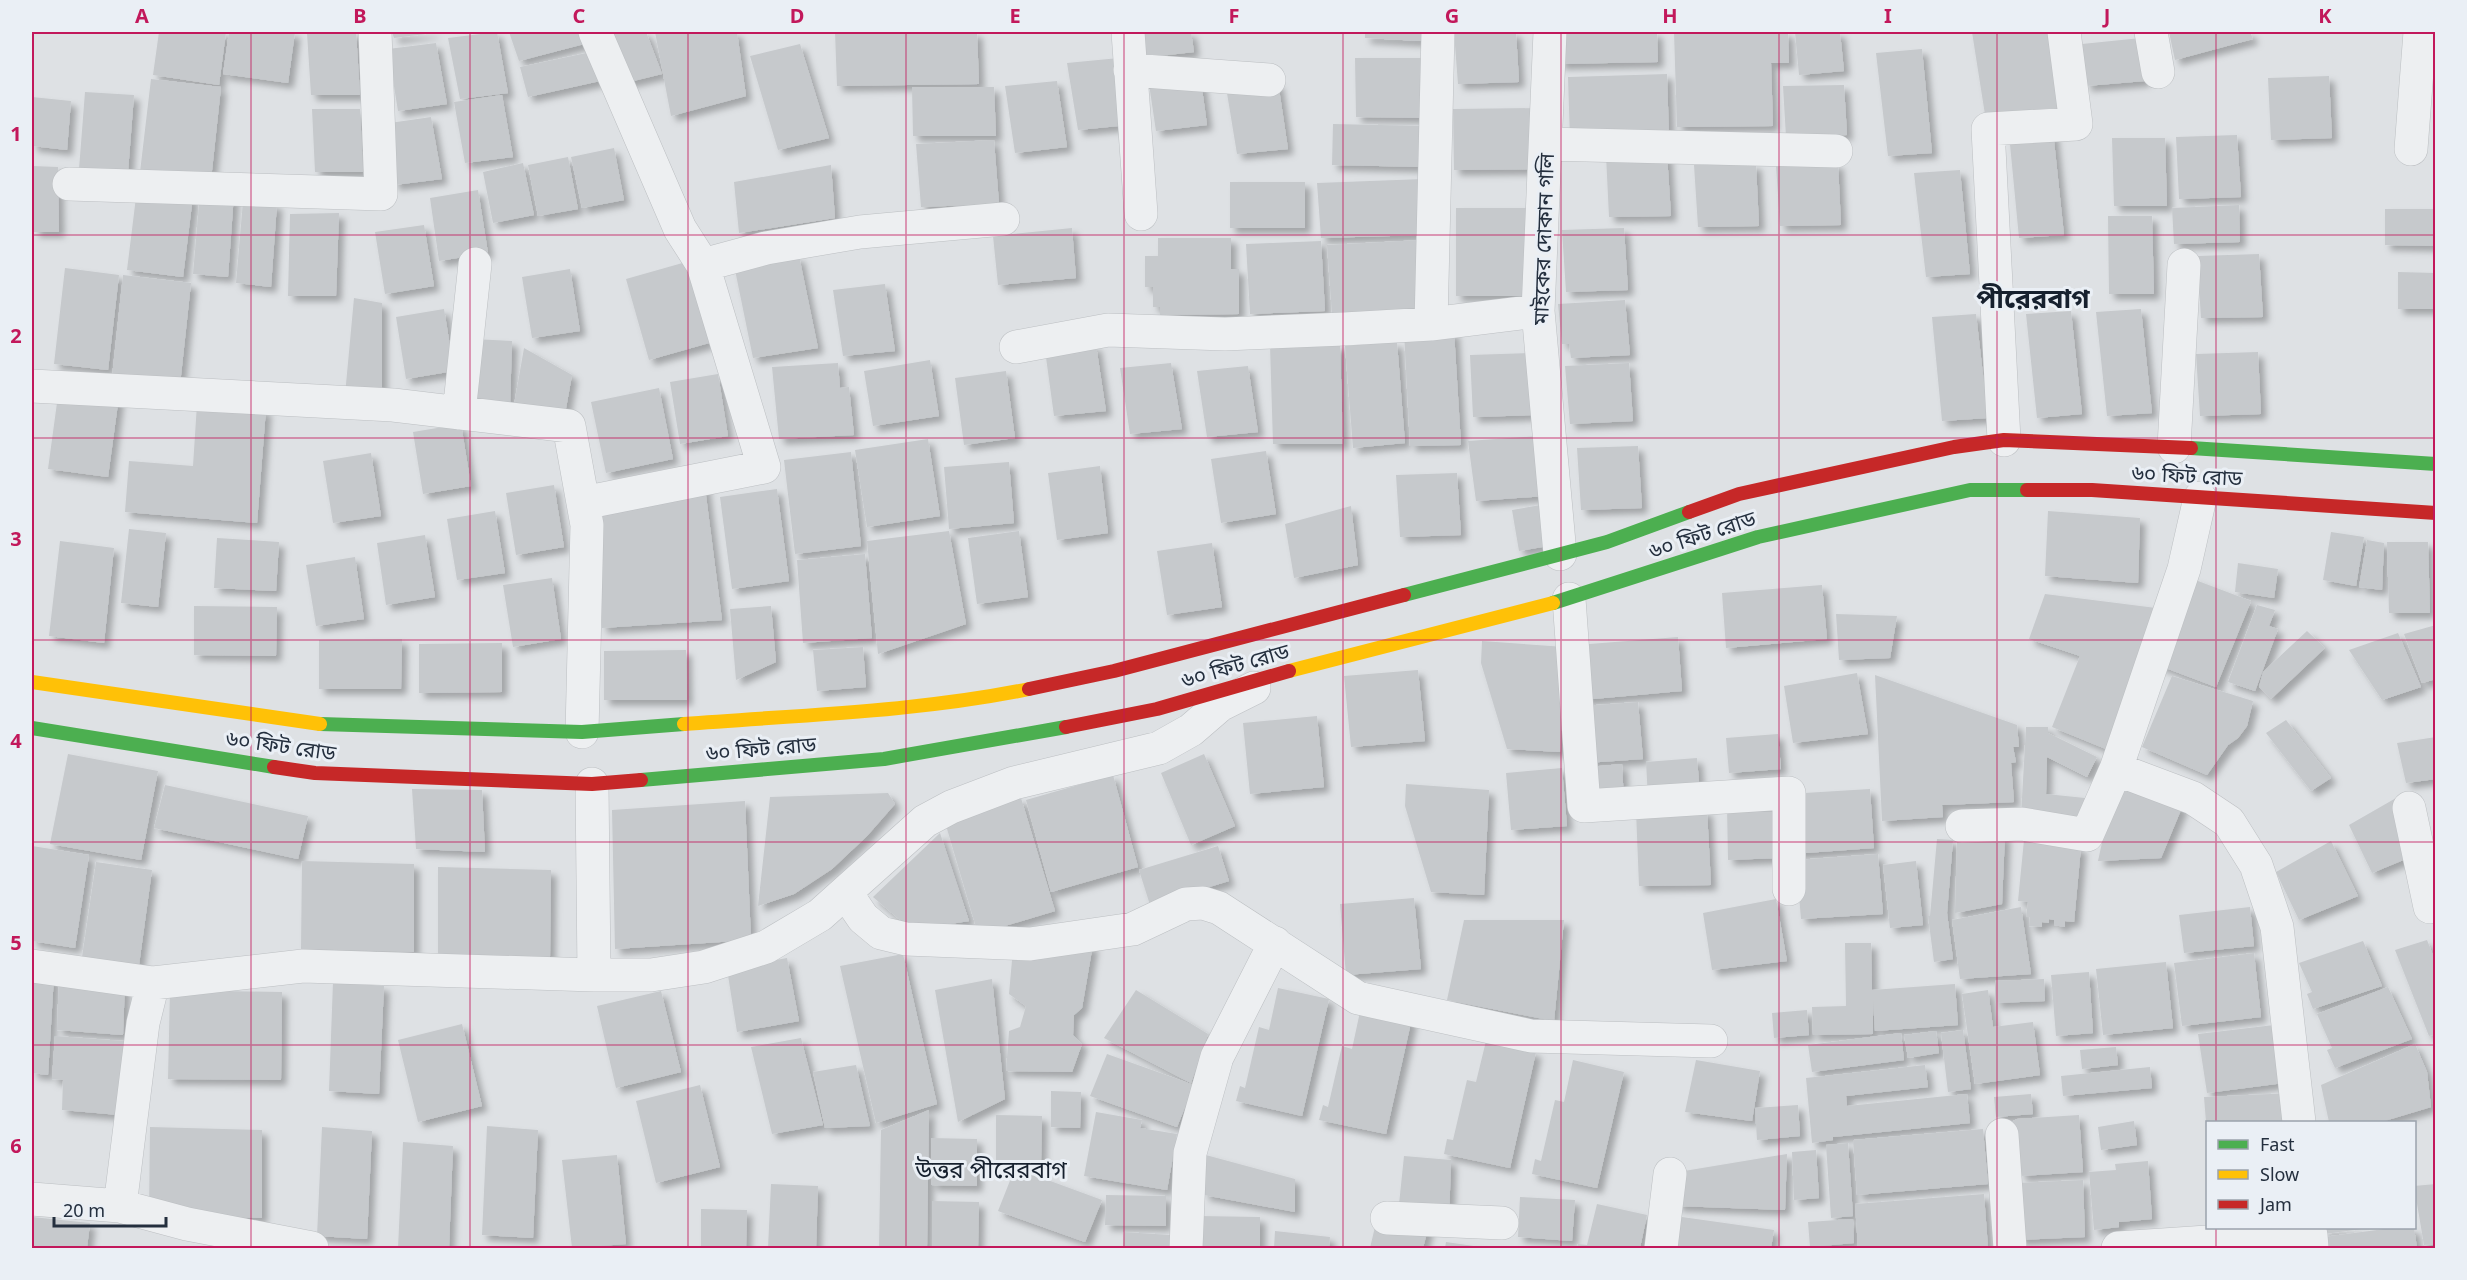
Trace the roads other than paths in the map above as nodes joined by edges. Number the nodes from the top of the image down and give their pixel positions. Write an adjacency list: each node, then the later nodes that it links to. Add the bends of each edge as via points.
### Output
1 (375, 32): 15 (street, via 381,194)
2 (595, 32): 19 (street, via 680,229)
3 (1128, 32): 9 (street)
4 (1438, 32): 22 (street)
5 (1550, 32): 12 (street, মাইকের দোকান গলি)
6 (2064, 32): 26 (street, via 2076,123 1988,129)
7 (2151, 32): 10 (street)
8 (2420, 32): 13 (street)
9 (1131, 70): 11 (street); 16 (street)
10 (2158, 72)
11 (1269, 80)
12 (1546, 144): 14 (street); 21 (street, মাইকের দোকান গলি)
13 (2411, 149)
14 (1836, 151)
15 (69, 184)
16 (1141, 214)
17 (1003, 219): 19 (street, via 860,232 766,248)
18 (475, 264): 25 (street)
19 (703, 265): 30 (street, via 764,467)
20 (2184, 265): 27 (street)
21 (1538, 311): 22 (street); 32 (street, মাইকের দোকান গলি)
22 (1431, 324): 23 (street, via 1225,334 1108,330)
23 (1016, 347)
24 (32, 386): 25 (street, via 393,405)
25 (459, 413): 30 (street, via 569,426)
26 (2004, 440): 27 (street, ৬০ ফিট রোড); 32 (street, ৬০ ফিট রোড, via 1954,447 1739,494)
27 (2174, 447): 28 (street, ৬০ ফিট রোড, via 2301,462)
28 (2436, 464)
29 (2200, 498): 31 (street, ৬০ ফিট রোড, via 2301,496); 33 (street, ৬০ ফিট রোড, via 2092,490 1970,490 1758,537); 38 (street, via 2184,569)
30 (583, 503): 37 (street, via 587,525)
31 (2436, 513)
32 (1562, 560): 37 (street, ৬০ ফিট রোড, via 1114,671 990,697)
33 (1568, 594): 34 (street, ৬০ ফিট রোড); 42 (street, via 1584,806 1789,793)
34 (1283, 673): 39 (street, ৬০ ফিট রোড, via 1157,709 884,759); 43 (street, via 1220,705 1191,730 1160,748 1014,783 951,807 925,821)
35 (32, 682): 37 (street, ৬০ ফিট রোড, via 155,706 323,724)
36 (32, 728): 39 (street, ৬০ ফিট রোড, via 150,741 315,773)
37 (582, 732)
38 (2116, 769): 41 (street, via 2087,835 2022,824); 50 (street, via 2193,798 2229,822 2256,865 2277,927)
39 (592, 784): 47 (street)
40 (2409, 808): 44 (street, via 2430,908)
41 (1962, 826)
42 (1789, 889)
43 (846, 893): 45 (street, via 863,918 880,933 906,939 1030,944 1133,929 1186,904 1203,903 1219,908); 47 (street, via 820,915 766,947 704,967 651,975)
44 (2436, 906)
45 (1275, 943): 49 (street, via 1358,998 1531,1036); 61 (street, via 1217,1057 1190,1152)
46 (32, 966): 48 (street)
47 (594, 975): 48 (street, via 303,966)
48 (153, 983): 54 (street, via 143,1023)
49 (1711, 1041)
50 (2299, 1121)
51 (2002, 1135): 63 (street)
52 (1670, 1174): 62 (street)
53 (32, 1199): 54 (street)
54 (120, 1206): 58 (street)
55 (1387, 1218): 57 (street)
56 (1502, 1223): 57 (street)
57 (1448, 1235)
58 (185, 1236): 60 (street)
59 (2311, 1237): 64 (street)
60 (312, 1248)
61 (1186, 1248)
62 (1661, 1248)
63 (2010, 1248)
64 (2118, 1248)

